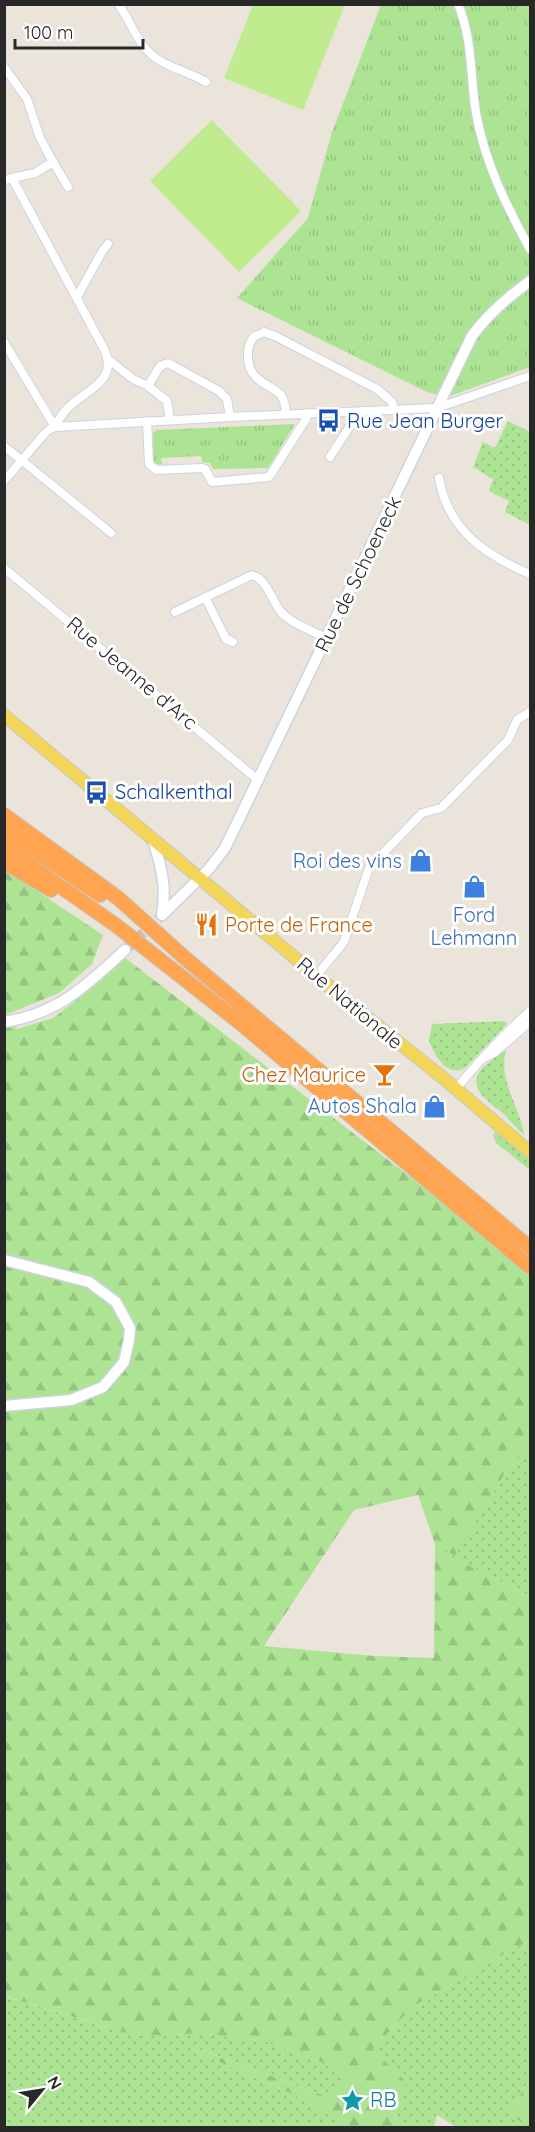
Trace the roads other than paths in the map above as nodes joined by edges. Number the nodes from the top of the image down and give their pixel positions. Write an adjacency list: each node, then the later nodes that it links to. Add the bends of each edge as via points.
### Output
1 (118, 4): 4 (street, via 147,51 166,65)
2 (458, 4): 9 (street, via 467,29 475,110 493,177)
3 (4, 67): 5 (street, via 27,99)
4 (206, 82)
5 (53, 162): 6 (street); 7 (street)
6 (8, 179): 11 (street)
7 (68, 187)
8 (108, 244): 11 (street)
9 (531, 249)
10 (531, 281): 16 (main road, Rue de Schoeneck, via 483,321)
11 (77, 297): 13 (street)
12 (4, 342): 24 (street)
13 (108, 359): 15 (street); 24 (street, via 104,378 66,410)
14 (531, 376): 16 (street)
15 (148, 386): 21 (street, via 160,366 168,363 219,391 227,399); 22 (street, via 167,401)
16 (437, 408): 17 (street); 35 (main road, Rue de Schoeneck)
17 (394, 410): 18 (street); 20 (street, via 392,402 377,389 264,332 255,336 248,348 250,368 281,395)
18 (351, 412): 19 (street); 26 (street, via 351,423)
19 (306, 413): 20 (street); 23 (street, via 306,419 268,477 212,482 202,468 156,470 149,464)
20 (286, 414): 21 (street)
21 (230, 417): 22 (street)
22 (170, 420): 23 (street)
23 (147, 422): 24 (street)
24 (55, 427): 27 (street)
25 (4, 446): 27 (street)
26 (330, 457)
27 (22, 459): 29 (street); 30 (street)
28 (439, 478): 32 (street, via 446,506 465,534 497,557)
29 (4, 481)
30 (111, 533)
31 (4, 568): 39 (street, Rue Jeanne d'Arc)
32 (531, 574)
33 (205, 597): 34 (street); 35 (street, via 249,575 258,576 285,616); 36 (street, via 226,639)
34 (175, 612)
35 (327, 638): 39 (main road, Rue de Schoeneck)
36 (233, 642)
37 (531, 712): 49 (street, via 517,720 508,740 441,808 422,813 369,868 344,942)
38 (4, 715): 42 (main road, Rue Nationale)
39 (258, 780): 45 (main road, Rue de Schoeneck, via 225,848)
40 (4, 815): 48 (highway, via 118,898)
41 (4, 830): 48 (highway)
42 (153, 840): 45 (main road, Rue Nationale); 45 (main road, Rue de Schoeneck, via 165,885 162,915)
43 (4, 847): 46 (highway)
44 (4, 861): 46 (highway)
45 (200, 878): 49 (main road, Rue Nationale)
46 (117, 926): 58 (highway, via 239,1022)
47 (125, 950): 51 (main road, via 53,1007)
48 (186, 959): 56 (highway)
49 (317, 975): 54 (main road, Rue Nationale)
50 (531, 1011): 53 (street)
51 (4, 1022)
52 (531, 1022): 53 (street)
53 (484, 1058): 54 (street)
54 (456, 1089): 55 (main road, Rue Nationale)
55 (531, 1152)
56 (531, 1248)
57 (4, 1260): 59 (main road, via 89,1282 116,1302 130,1328 124,1362 103,1387 71,1400)
58 (531, 1267)
59 (4, 1406)

